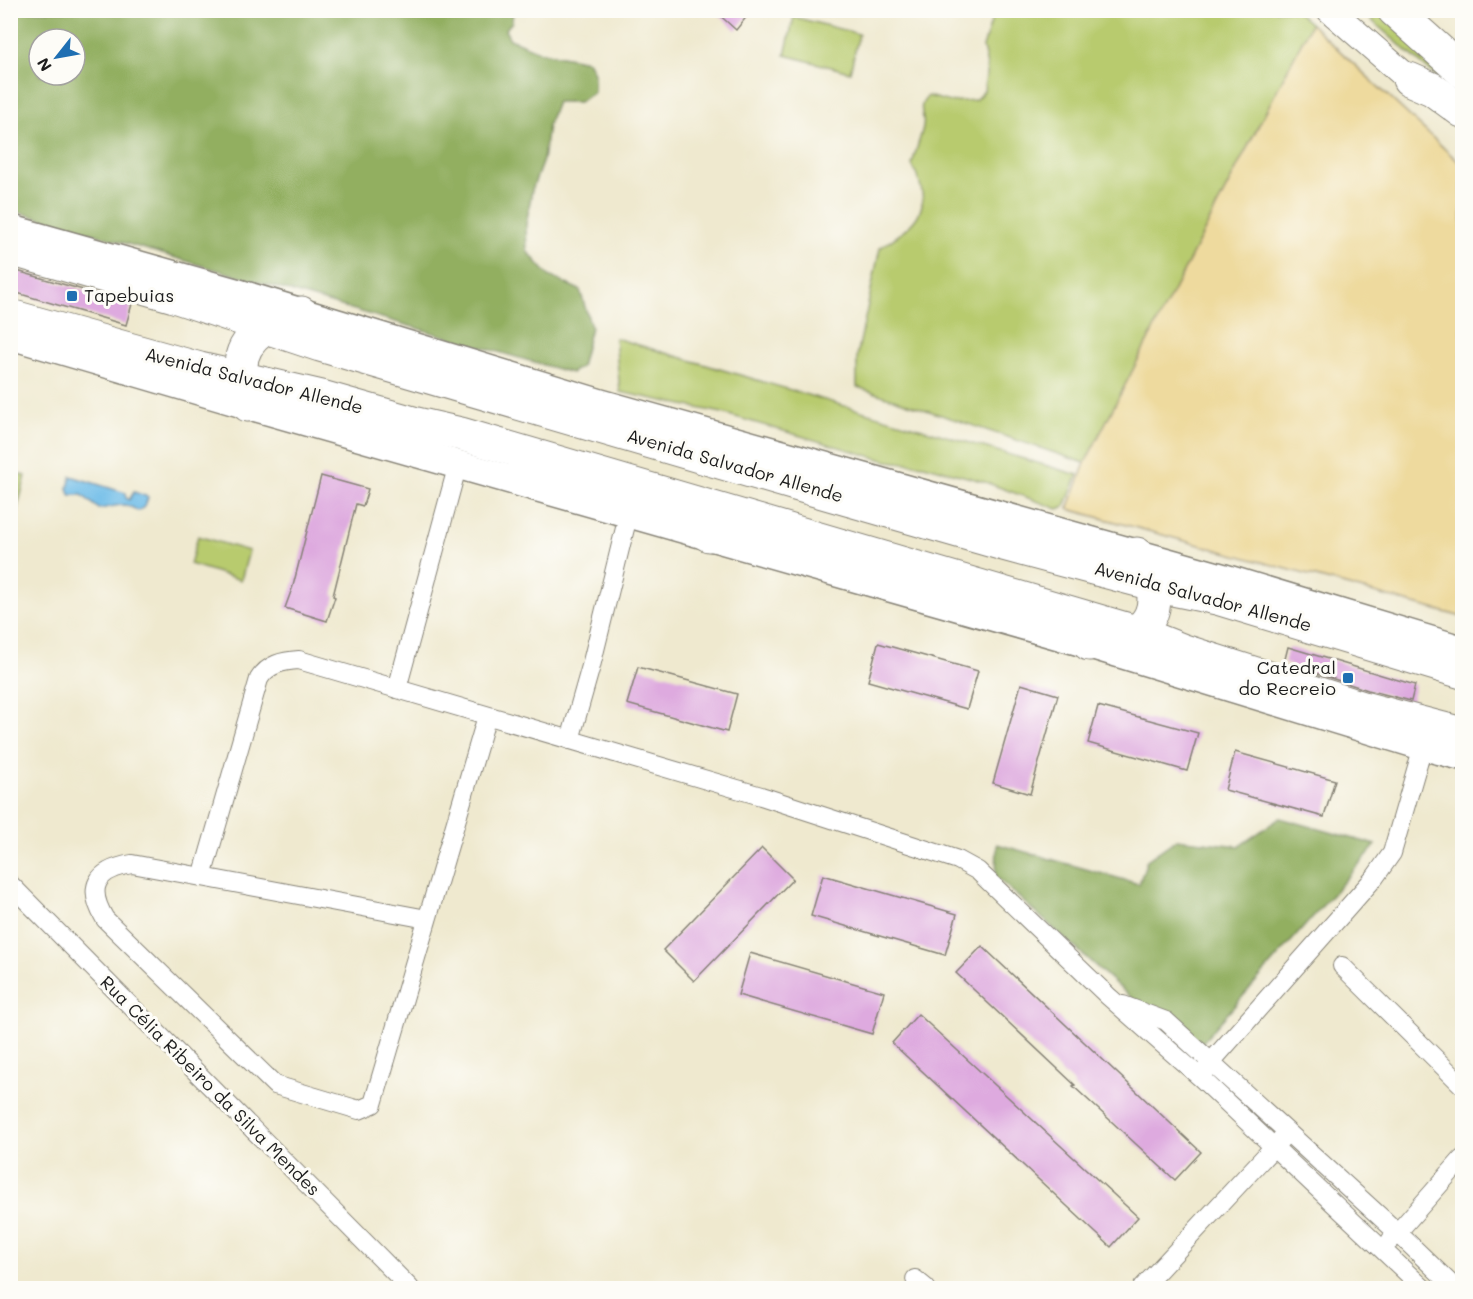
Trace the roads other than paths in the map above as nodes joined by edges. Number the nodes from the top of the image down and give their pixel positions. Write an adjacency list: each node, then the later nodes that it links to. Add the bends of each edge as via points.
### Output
1 (1330, 10): 4 (main road)
2 (1394, 10): 3 (highway)
3 (1462, 71)
4 (1409, 79): 5 (highway, via 1432,89); 6 (main road)
5 (1462, 111)
6 (1462, 130)
7 (10, 229): 9 (main road, Avenida Salvador Allende)
8 (10, 249): 11 (highway, Avenida Salvador Allende)
9 (302, 313): 11 (highway); 15 (main road, Avenida Salvador Allende)
10 (10, 316): 13 (highway, Avenida Salvador Allende, via 150,356)
11 (266, 328): 13 (highway, via 253,336 246,348 240,367); 18 (highway, Avenida Salvador Allende)
12 (10, 335): 13 (main road, Avenida Salvador Allende)
13 (245, 392): 14 (highway, Avenida Salvador Allende, via 322,397 417,424)
14 (460, 449): 16 (main road, Avenida Salvador Allende); 17 (highway, via 476,445 684,520); 21 (highway, Avenida Salvador Allende); 25 (street)
15 (799, 460): 18 (highway, via 824,478 982,531); 19 (main road, Avenida Salvador Allende)
16 (629, 512): 17 (main road, Avenida Salvador Allende); 28 (street)
17 (710, 535): 22 (main road, Avenida Salvador Allende)
18 (1003, 544): 20 (highway, Avenida Salvador Allende)
19 (1137, 554): 20 (highway); 23 (main road, Avenida Salvador Allende)
20 (1152, 584): 21 (highway, via 1154,610); 24 (highway, Avenida Salvador Allende, via 1218,598)
21 (1136, 632): 22 (highway); 27 (highway, Avenida Salvador Allende, via 1330,698)
22 (1089, 644): 29 (main road, Avenida Salvador Allende)
23 (1462, 650)
24 (1462, 672)
25 (397, 689): 26 (street); 31 (street, via 299,660 284,662 263,673)
26 (487, 716): 28 (street); 33 (street)
27 (1462, 734)
28 (570, 740): 35 (street, via 958,860 978,871)
29 (1423, 746): 30 (main road, Avenida Salvador Allende); 36 (street, via 1392,852 1375,877)
30 (1462, 756)
31 (202, 877): 33 (street); 33 (street, via 132,864 109,869 97,882 96,904 105,919 275,1085 359,1110 373,1104)
32 (10, 884): 44 (street, Rua Célia Ribeiro da Silva Mendes)
33 (427, 919)
34 (1342, 966): 38 (street)
35 (1108, 996): 36 (street, via 1166,1021); 37 (street)
36 (1211, 1062): 37 (street); 39 (street)
37 (1201, 1078): 40 (street)
38 (1462, 1085)
39 (1286, 1133): 40 (street); 42 (street)
40 (1273, 1147): 43 (street); 45 (street)
41 (1462, 1159): 42 (street)
42 (1398, 1233): 43 (street); 47 (street)
43 (1382, 1249): 46 (street)
44 (410, 1288)
45 (1142, 1288)
46 (1424, 1288)
47 (1455, 1288)

